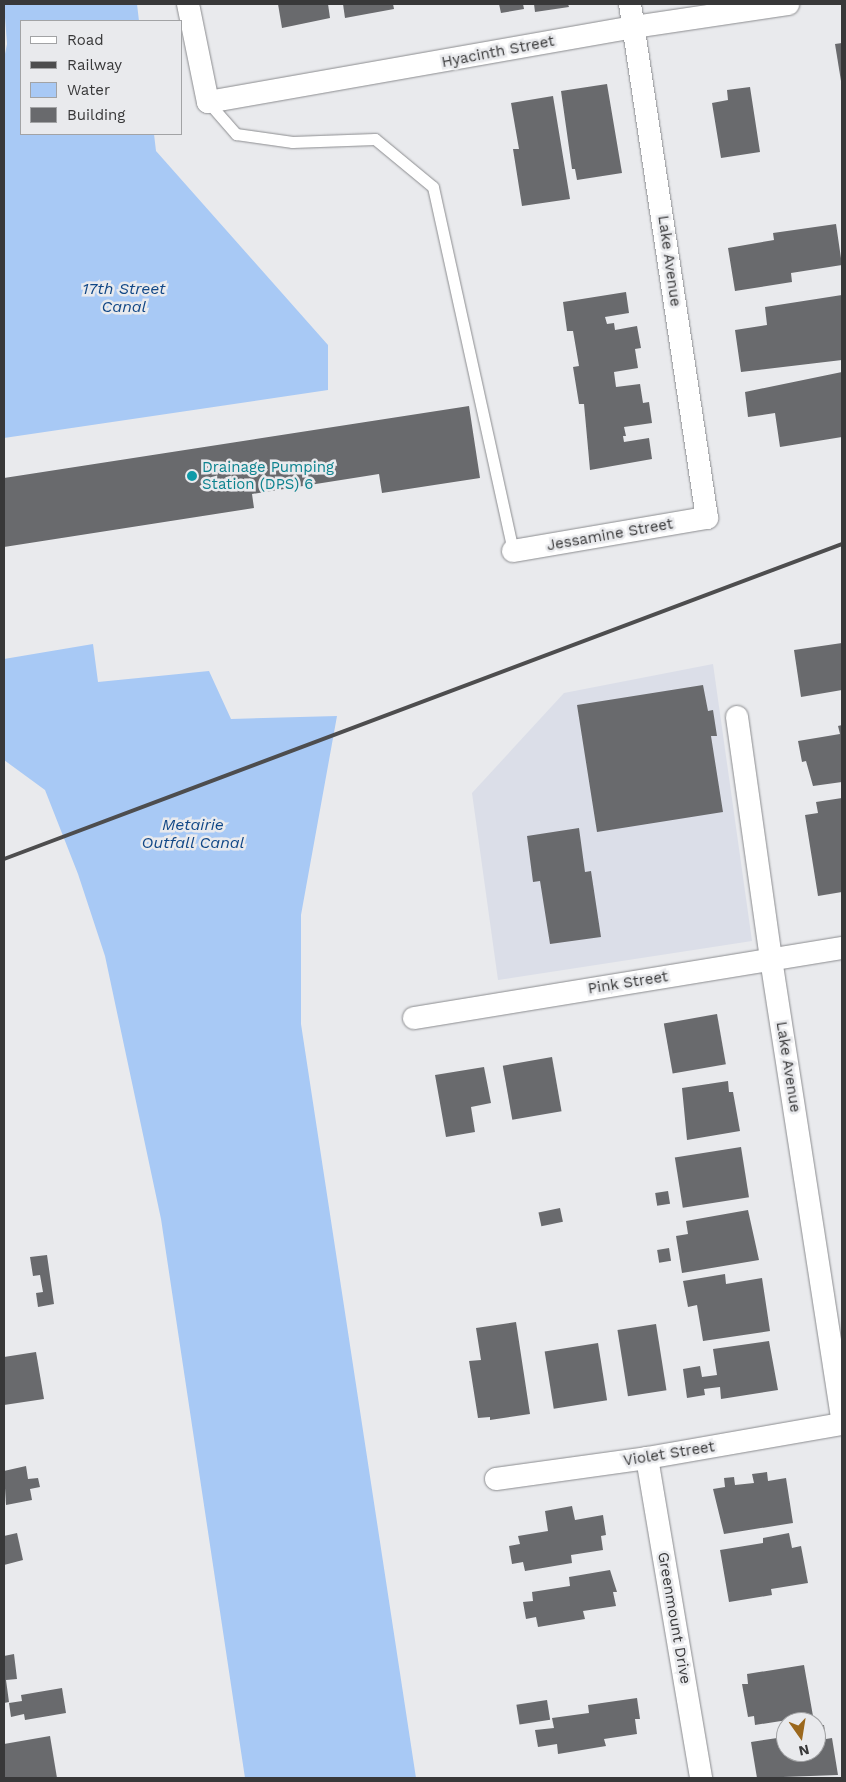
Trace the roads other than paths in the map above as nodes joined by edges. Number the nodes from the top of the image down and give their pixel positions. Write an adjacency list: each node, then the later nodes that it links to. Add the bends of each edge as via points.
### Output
1 (188, 4): 5 (street)
2 (630, 4): 4 (street, Lake Avenue)
3 (788, 4): 4 (street, Hyacinth Street)
4 (634, 27): 5 (street, Hyacinth Street); 6 (street, Lake Avenue)
5 (208, 102): 7 (lane, via 236,134 292,142 375,139 433,187)
6 (707, 518): 7 (street, Jessamine Street)
7 (512, 551)
8 (738, 717): 10 (street, Lake Avenue)
9 (842, 948): 10 (street, Pink Street)
10 (771, 960): 11 (street, Pink Street); 12 (street, Lake Avenue)
11 (414, 1018)
12 (842, 1416)
13 (842, 1424): 14 (street, Violet Street)
14 (647, 1458): 15 (street, Violet Street); 16 (street, Greenmount Drive)
15 (496, 1479)
16 (701, 1778)

